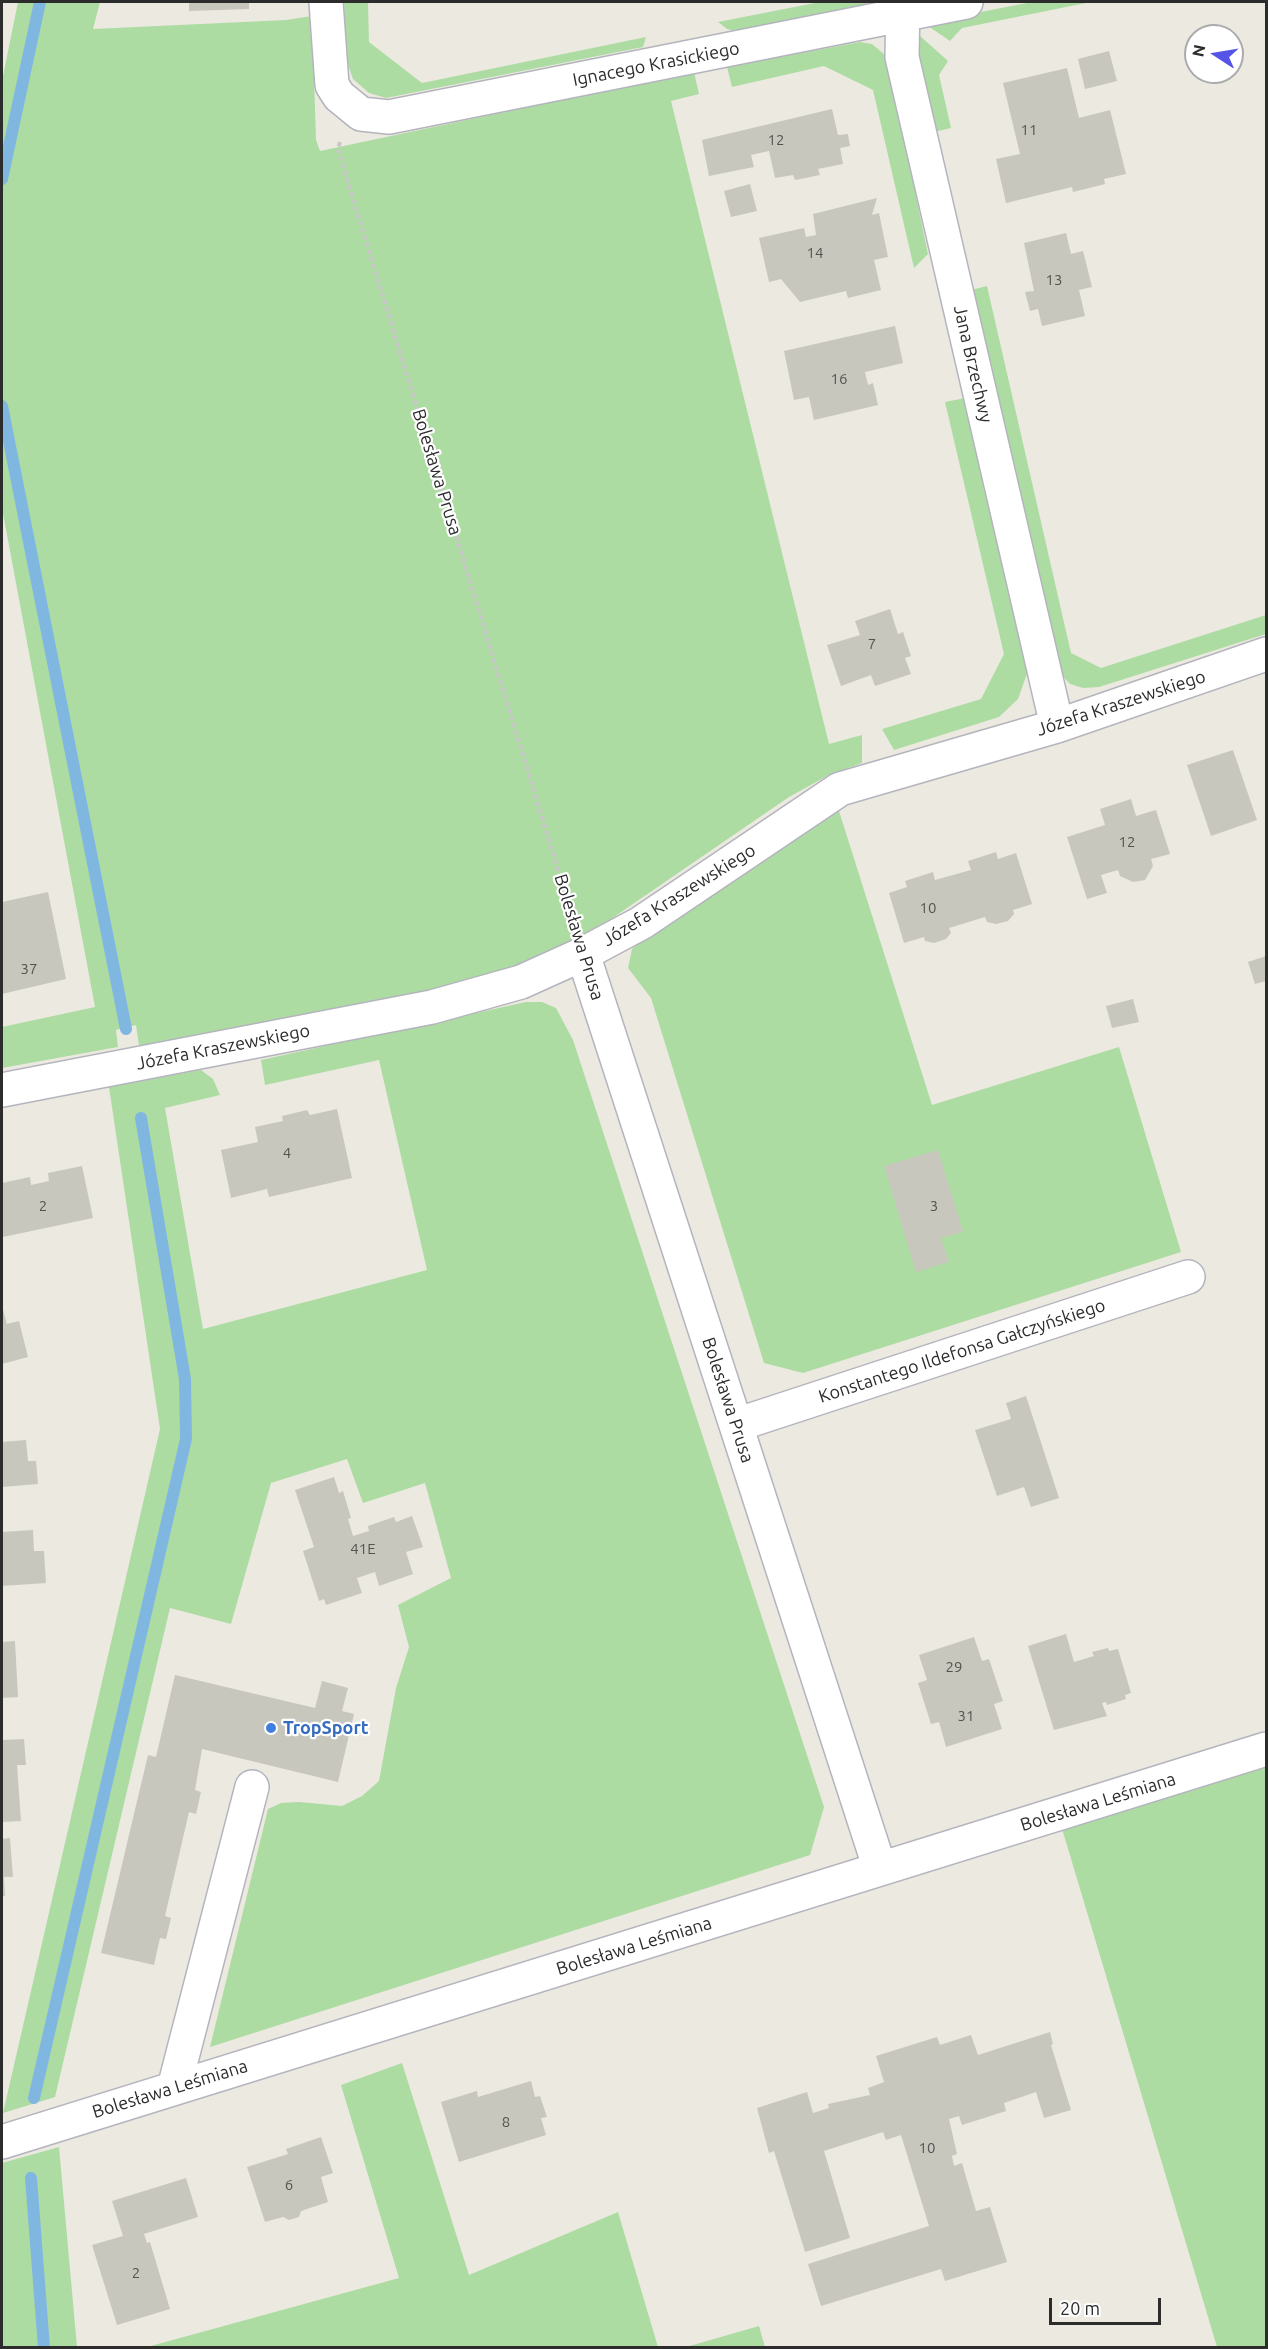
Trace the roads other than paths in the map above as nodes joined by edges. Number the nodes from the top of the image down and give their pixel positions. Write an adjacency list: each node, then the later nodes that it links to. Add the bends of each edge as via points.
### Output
1 (326, 2): 3 (street, Ignacego Krasickiego, via 332,85 360,114 389,117)
2 (966, 2): 3 (street, Ignacego Krasickiego)
3 (903, 8): 5 (street, Jana Brzechwy, via 902,57)
4 (1266, 654): 5 (street, Józefa Kraszewskiego)
5 (1057, 726): 6 (street, Józefa Kraszewskiego, via 840,789 641,922)
6 (583, 954): 7 (street, Józefa Kraszewskiego, via 521,982 432,1007); 9 (street, Bolesława Prusa)
7 (2, 1090)
8 (1188, 1277): 9 (street, Konstantego Ildefonsa Gałczyńskiego)
9 (736, 1425): 12 (street, Bolesława Prusa)
10 (1266, 1749): 12 (street, Bolesława Leśmiana)
11 (252, 1787): 13 (street)
12 (880, 1869): 13 (street, Bolesława Leśmiana)
13 (174, 2088): 14 (street, Bolesława Leśmiana)
14 (2, 2142)

